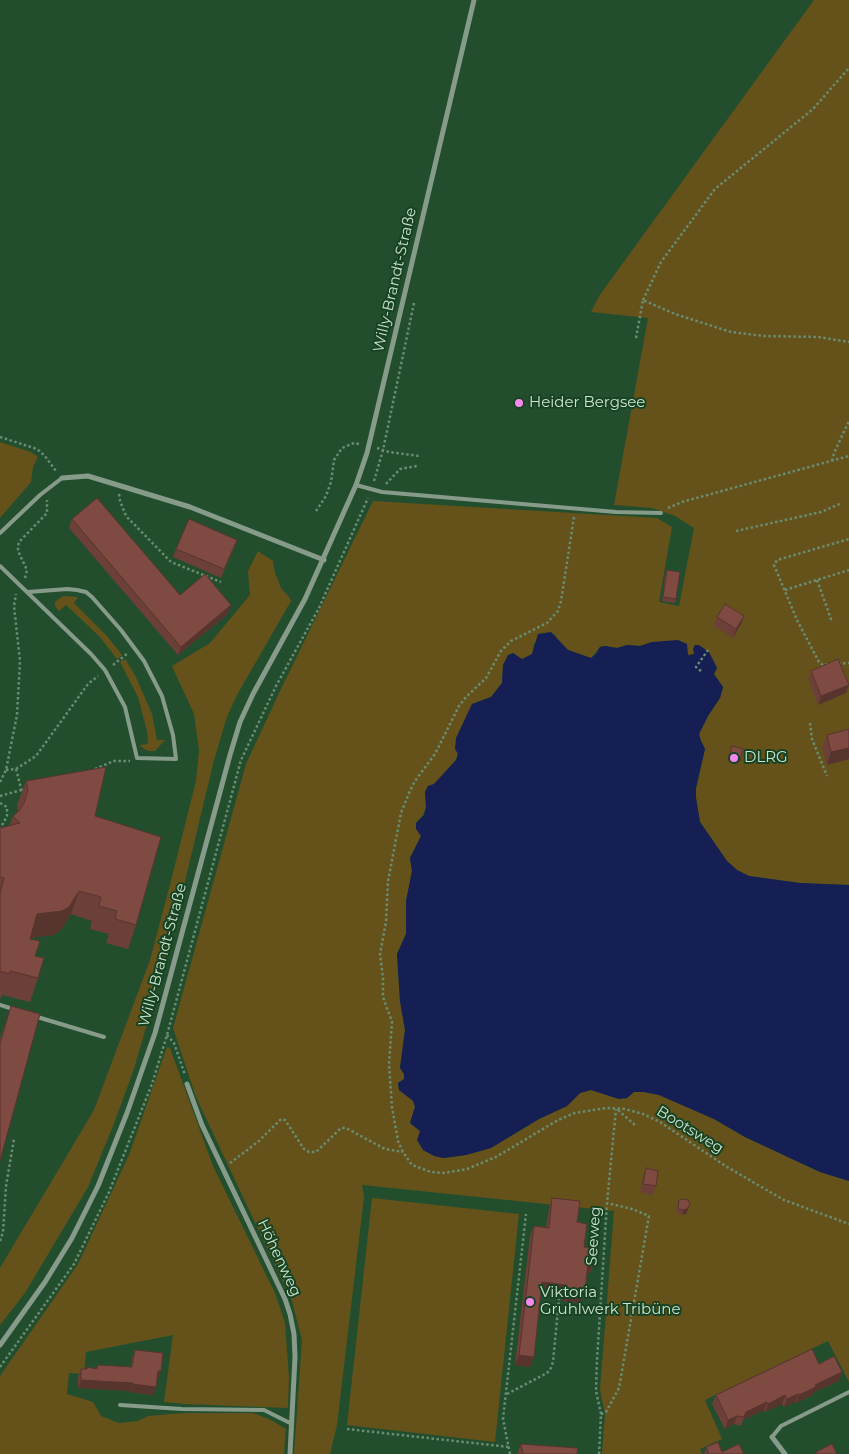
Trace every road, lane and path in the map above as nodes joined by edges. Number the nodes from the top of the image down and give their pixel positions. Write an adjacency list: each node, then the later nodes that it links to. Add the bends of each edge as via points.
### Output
1 (474, 0): 8 (street, Willy-Brandt-Straße)
2 (849, 68): 3 (path, via 813,109 715,189 661,262)
3 (643, 300): 4 (path); 5 (path, via 731,332)
4 (636, 338)
5 (849, 342)
6 (849, 421): 11 (path)
7 (0, 437): 13 (path, via 37,449)
8 (368, 446): 9 (path); 15 (street, Willy-Brandt-Straße); 21 (path, via 354,443 342,448 334,460 326,496)
9 (419, 456)
10 (849, 456): 11 (path)
11 (832, 461): 22 (path, via 682,502)
12 (417, 466): 17 (path, via 400,469)
13 (62, 478): 14 (street, via 88,476); 24 (lane)
14 (118, 485): 26 (street, via 190,507); 30 (path, via 126,516 171,562)
15 (356, 485): 16 (lane); 26 (street, Willy-Brandt-Straße)
16 (371, 489): 17 (lane); 58 (path, via 319,608 276,686 241,760)
17 (382, 492): 20 (lane)
18 (48, 498): 31 (path, via 47,513 18,546 27,570)
19 (842, 503): 23 (path, via 821,512)
20 (575, 508): 22 (lane); 64 (path, via 558,611 547,623 511,641 501,651 486,678 459,706 435,754 409,792 401,813 388,881 380,954 382,997 392,1022 389,1064 392,1107)
21 (316, 511)
22 (661, 513)
23 (736, 532)
24 (0, 533)
25 (849, 540): 32 (path, via 777,560 774,565)
26 (324, 560): 71 (street, Willy-Brandt-Straße, via 240,722 155,1033 98,1186 45,1282)
27 (0, 566): 31 (lane)
28 (849, 570): 29 (path)
29 (817, 580): 32 (path); 34 (path)
30 (221, 582)
31 (21, 586): 33 (lane); 44 (path, via 16,592 14,606 20,661 17,715)
32 (785, 590): 37 (path, via 796,620 819,662 823,665)
33 (28, 592): 35 (lane, via 67,589 86,592); 38 (lane)
34 (832, 622)
35 (135, 648): 38 (path); 41 (lane, via 162,696 176,759)
36 (708, 650): 39 (path, via 696,667)
37 (849, 663)
38 (105, 670): 41 (lane, via 125,707); 42 (path, via 88,684 36,756)
39 (702, 671)
40 (810, 723): 47 (path, via 812,739)
41 (137, 758): 43 (path)
42 (16, 769): 44 (path); 50 (path)
43 (97, 769): 45 (path); 46 (path)
44 (6, 770): 48 (path)
45 (90, 771)
46 (94, 776)
47 (826, 776)
48 (0, 782)
49 (30, 788): 50 (path)
50 (22, 790): 51 (path); 52 (path)
51 (0, 796)
52 (24, 797)
53 (0, 803): 54 (path, via 7,807 7,816)
54 (0, 829)
55 (0, 1005): 56 (lane)
56 (22, 1012)
57 (31, 1015): 59 (lane)
58 (167, 1035): 60 (path, via 174,1043); 72 (path, via 152,1084 113,1183 74,1264)
59 (104, 1037)
60 (187, 1084): 65 (street, Höhenweg)
61 (616, 1109): 62 (path); 64 (path, Bootsweg, via 593,1110 558,1120 467,1169 431,1172 412,1165); 66 (path, Seeweg); 68 (path, Bootsweg, via 635,1111 660,1122 784,1200)
62 (636, 1126)
63 (14, 1139): 69 (path)
64 (403, 1152): 65 (path, via 385,1149 346,1128 341,1128 316,1152 309,1152 285,1120 280,1119 259,1142)
65 (222, 1168): 77 (street, Höhenweg, via 286,1299 294,1334)
66 (608, 1203): 76 (path, Seeweg, via 596,1391); 76 (path, via 649,1216 618,1388 606,1412)
67 (526, 1214): 74 (path)
68 (849, 1224)
69 (0, 1241)
70 (559, 1299): 74 (path, via 550,1368)
71 (0, 1345)
72 (0, 1367)
73 (849, 1392): 79 (lane, via 781,1426)
74 (506, 1395): 80 (path, via 503,1419)
75 (120, 1405): 77 (lane, via 264,1410)
76 (601, 1414): 83 (path, Seeweg)
77 (292, 1424): 81 (street, Höhenweg)
78 (347, 1429): 80 (path)
79 (772, 1437): 84 (street)
80 (508, 1447): 82 (path)
81 (290, 1454)
82 (510, 1454)
83 (599, 1454)
84 (785, 1454)

